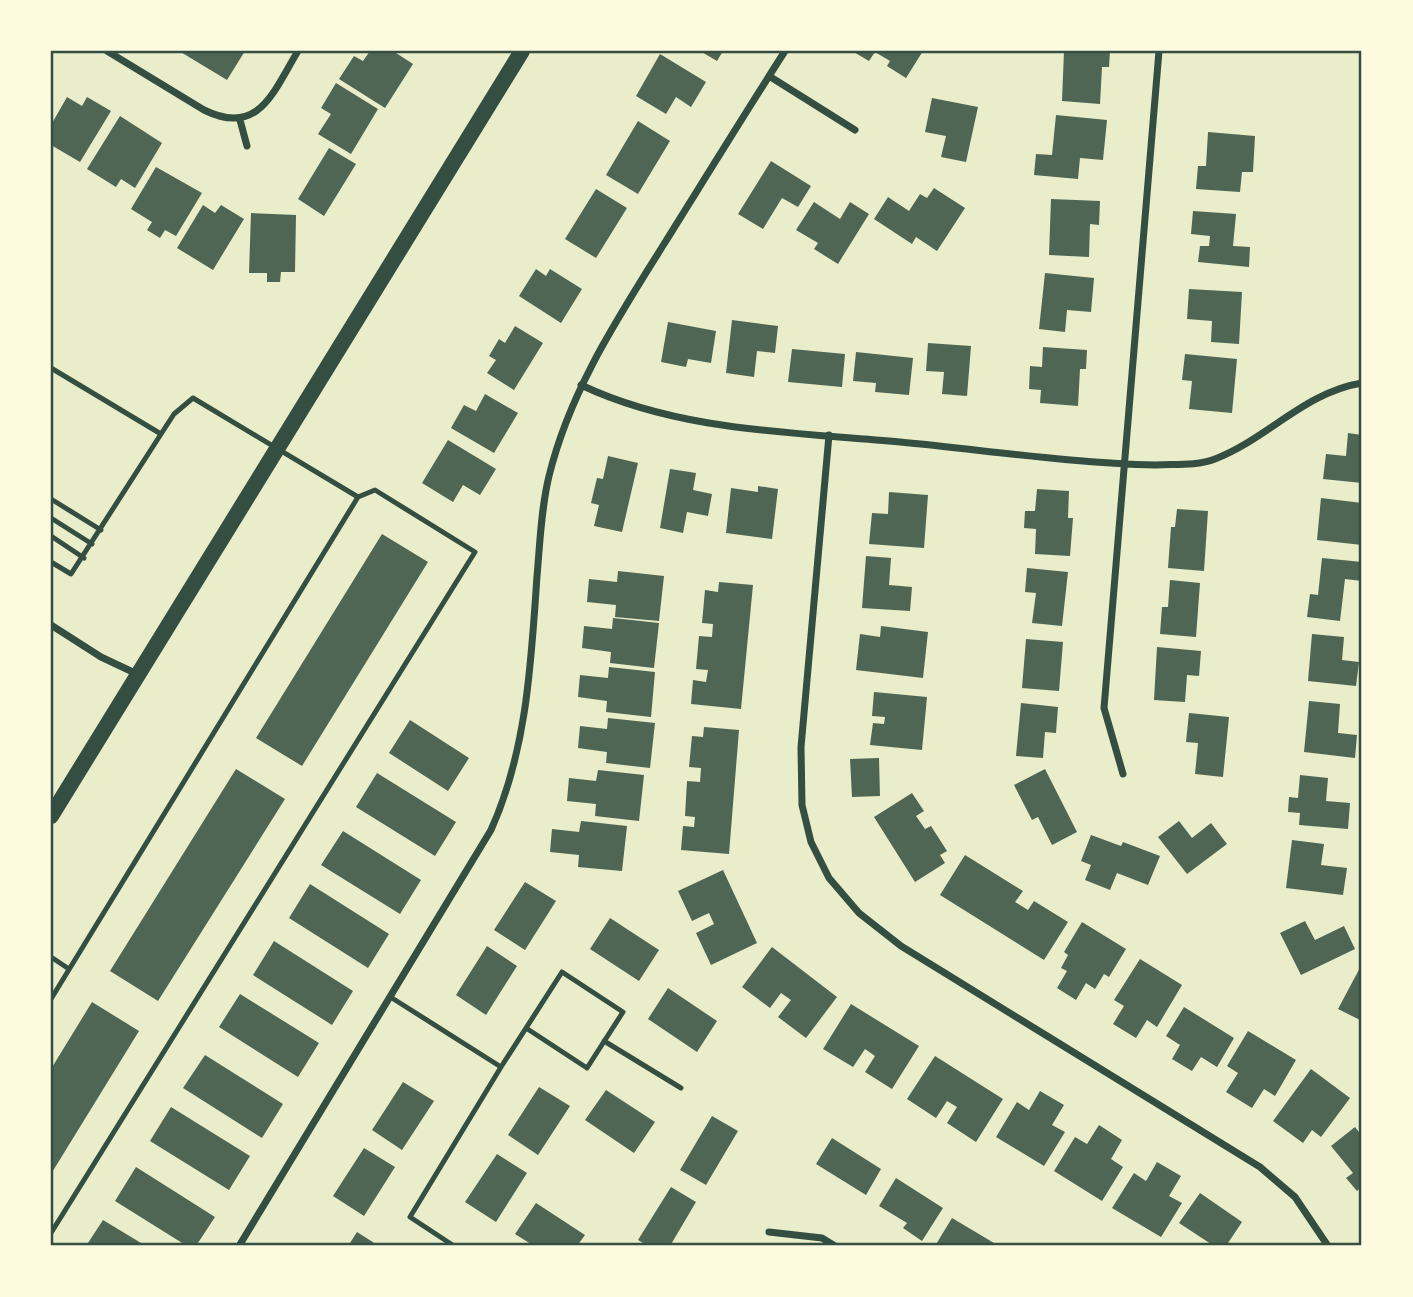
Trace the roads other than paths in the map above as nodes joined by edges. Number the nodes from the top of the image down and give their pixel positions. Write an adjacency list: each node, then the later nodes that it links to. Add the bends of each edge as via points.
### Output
1 (107, 51): 7 (street, via 204,110)
2 (298, 51): 7 (street, via 269,98)
3 (522, 51): 15 (main road)
4 (785, 51): 6 (street)
5 (1159, 51): 16 (street)
6 (769, 76): 8 (street); 12 (street, via 607,336)
7 (240, 120): 9 (street)
8 (855, 130)
9 (247, 146)
10 (51, 368): 13 (lane)
11 (1362, 383): 16 (street, via 1320,396 1212,460)
12 (582, 385): 14 (street, via 606,397 686,418); 31 (street, via 548,479 526,710 504,802)
13 (161, 434): 15 (lane, via 174,414 193,398); 20 (lane)
14 (830, 435): 16 (street); 42 (street, via 800,784 811,842 829,878 859,913 901,946 1260,1167 1295,1197)
15 (277, 448): 17 (lane); 26 (main road)
16 (1123, 464): 27 (street, via 1104,708)
17 (358, 497): 30 (lane); 38 (lane, via 375,490 475,552)
18 (51, 499): 20 (lane)
19 (51, 518): 22 (lane)
20 (101, 530): 22 (lane)
21 (51, 536): 23 (lane)
22 (92, 544): 23 (lane)
23 (84, 558): 24 (lane, via 71,574)
24 (51, 562)
25 (51, 625): 26 (street)
26 (138, 674): 28 (main road)
27 (1123, 774)
28 (51, 816)
29 (51, 957): 30 (lane)
30 (69, 969): 32 (lane)
31 (392, 998): 35 (lane); 39 (street)
32 (51, 999)
33 (526, 1028): 34 (lane, via 587,1068); 34 (lane, via 562,972 623,1012); 35 (lane)
34 (604, 1041): 36 (lane)
35 (501, 1067): 40 (lane, via 410,1217)
36 (681, 1088)
37 (769, 1232): 41 (street, via 822,1238)
38 (51, 1233)
39 (239, 1246)
40 (454, 1246)
41 (835, 1246)
42 (1328, 1246)

